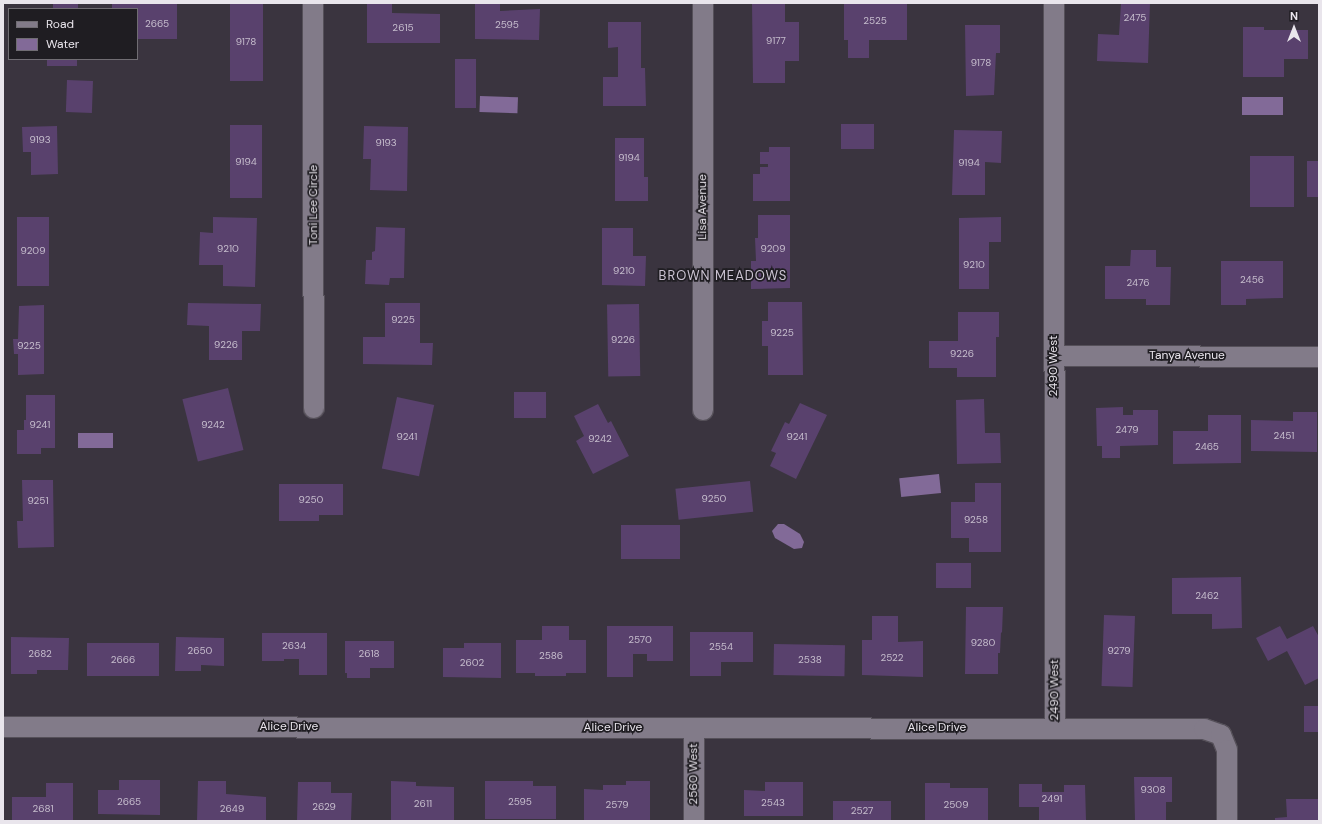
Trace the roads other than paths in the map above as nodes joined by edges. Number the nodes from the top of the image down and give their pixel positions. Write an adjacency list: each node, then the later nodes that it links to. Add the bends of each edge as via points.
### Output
1 (313, 3): 6 (street, Toni Lee Circle)
2 (703, 3): 7 (street, Lisa Avenue)
3 (1054, 3): 4 (street, 2490 West)
4 (1054, 356): 5 (street, Tanya Avenue); 10 (street, 2490 West)
5 (1319, 357)
6 (314, 408)
7 (703, 410)
8 (3, 727): 9 (street, Alice Drive)
9 (694, 728): 10 (street, Alice Drive); 11 (street, 2560 West)
10 (1055, 729): 12 (street, Alice Drive, via 1204,729 1221,735 1228,756)
11 (694, 821)
12 (1227, 821)

